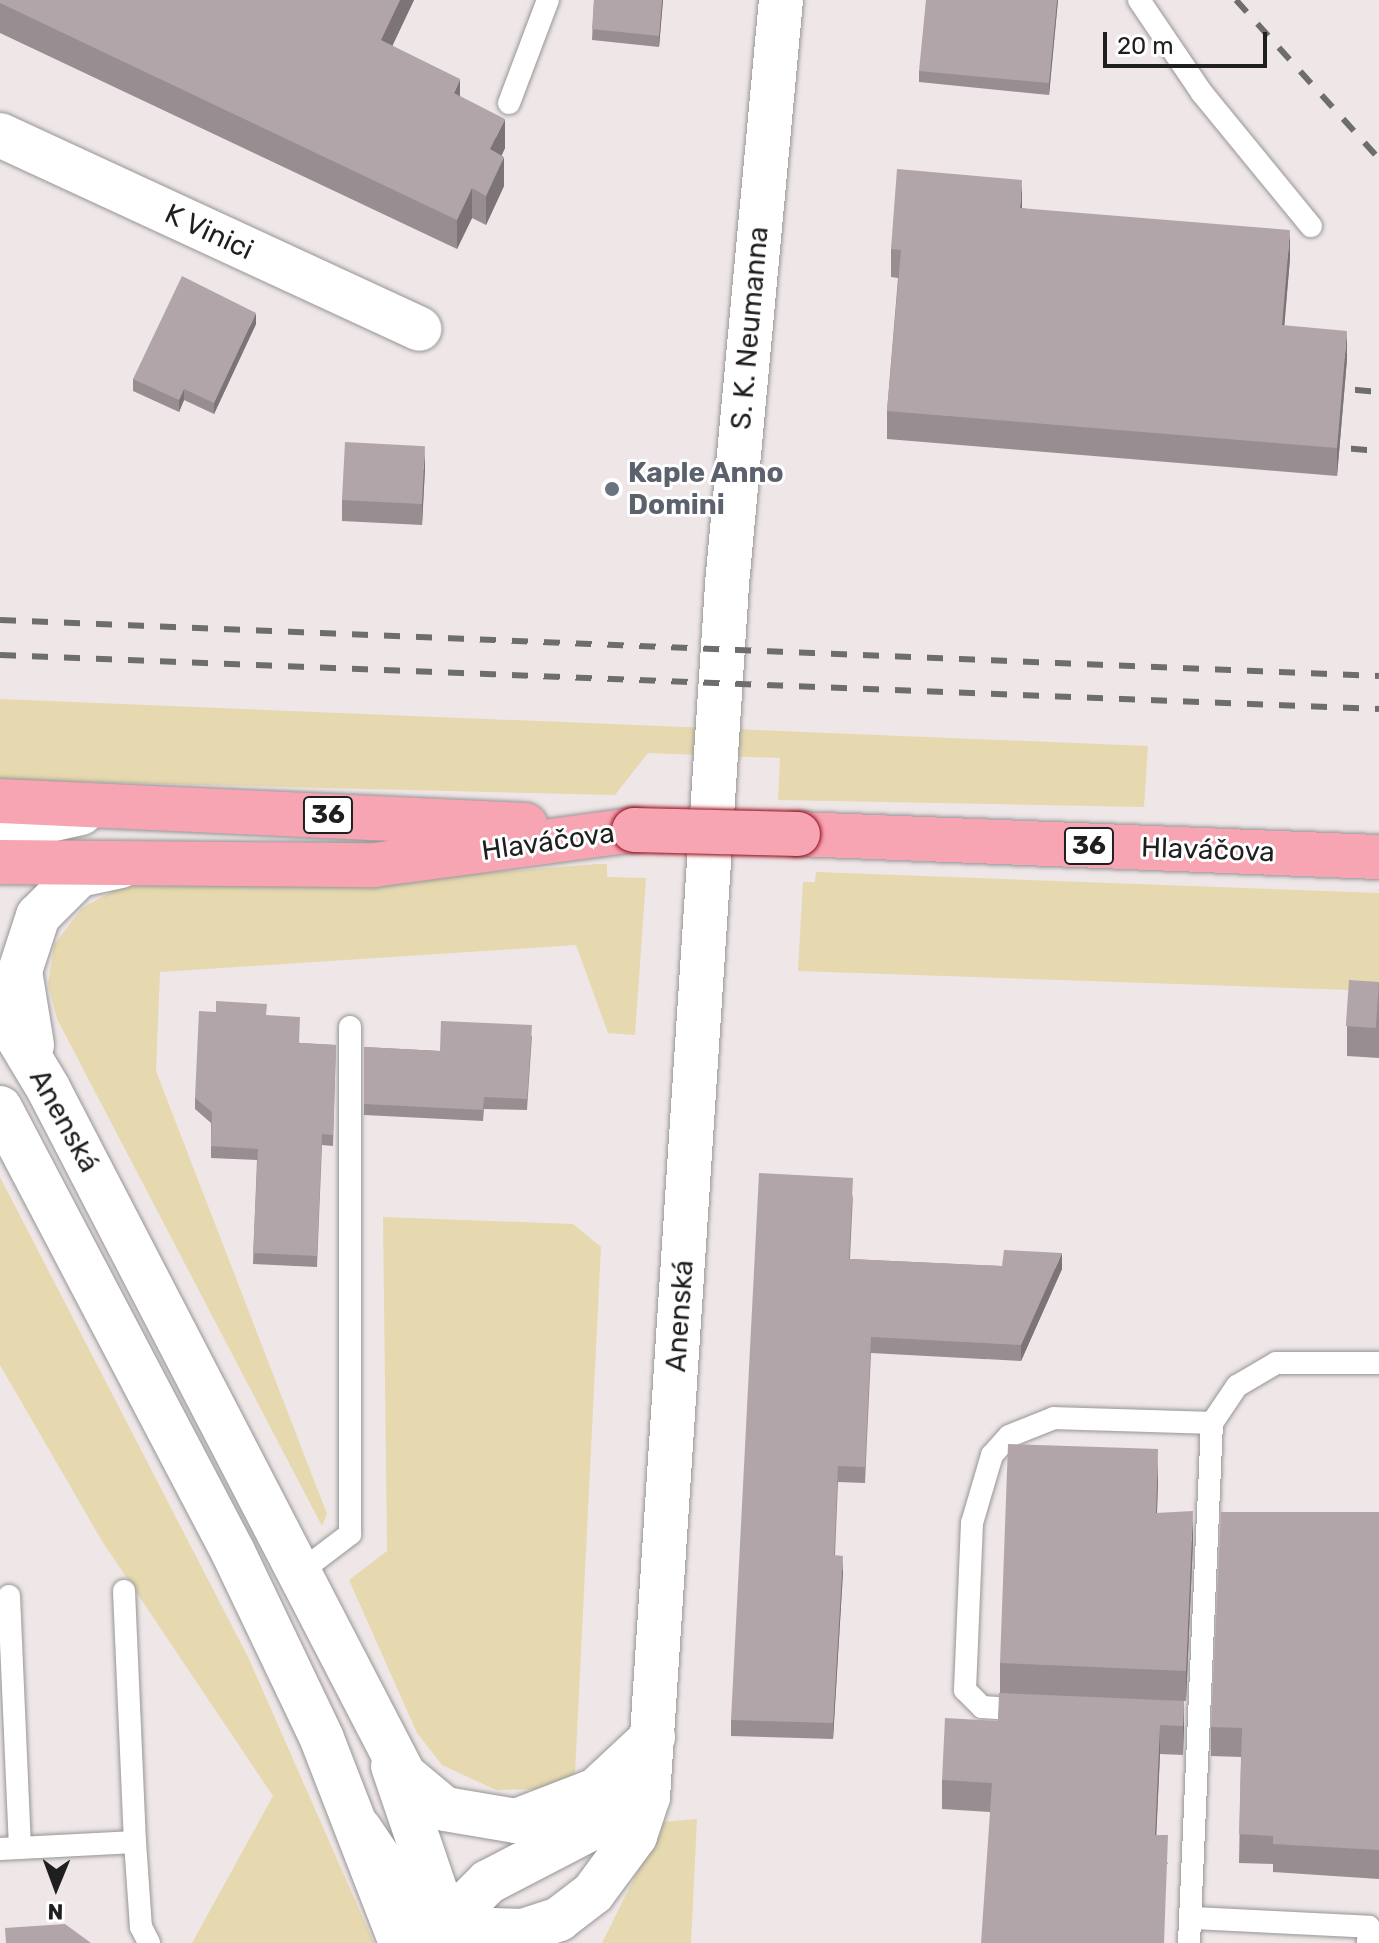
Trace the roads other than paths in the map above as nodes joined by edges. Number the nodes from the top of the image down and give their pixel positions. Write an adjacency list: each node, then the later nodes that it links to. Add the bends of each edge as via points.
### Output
1 (548, 0): 4 (lane)
2 (781, 0): 13 (street, S. K. Neumanna, via 727,584)
3 (1139, 0): 6 (lane, via 1202,93)
4 (509, 103)
5 (0, 135): 7 (street, K Vinici)
6 (1311, 226)
7 (419, 329)
8 (8, 812): 9 (main road, Hlaváčova / 36, via 123,805)
9 (634, 830): 10 (main road, Hlaváčova / 36, bridge); 12 (main road, Hlaváčova / 36, via 374,865)
10 (1379, 857)
11 (0, 862): 12 (main road, Hlaváčova / 36)
12 (121, 866): 16 (street, via 92,869 62,888 38,916 25,950 22,1010)
13 (708, 895): 26 (street, Anenská)
14 (0, 1008): 16 (street, Anenská)
15 (350, 1027): 20 (lane, via 350,1534)
16 (48, 1088): 20 (street, Anenská)
17 (0, 1108): 28 (street, Anenská, via 233,1552)
18 (1377, 1357): 19 (lane, via 1276,1363 1237,1386)
19 (1212, 1423): 23 (lane, via 1054,1418 1009,1436 992,1455 974,1509 965,1690 982,1707); 25 (lane)
20 (300, 1572): 27 (street, Anenská)
21 (124, 1591): 29 (lane)
22 (9, 1596): 30 (lane)
23 (1045, 1711)
24 (1169, 1715): 25 (lane)
25 (1200, 1716): 32 (lane)
26 (653, 1737): 27 (street, Anenská, via 596,1790 516,1821 445,1809 411,1782); 31 (street, Anenská, via 643,1817); 33 (street, Anenská, via 603,1818 506,1870)
27 (387, 1748): 33 (street, Anenská)
28 (359, 1828): 33 (street, Anenská); 35 (street, Anenská)
29 (135, 1842): 30 (lane); 34 (lane, via 141,1927)
30 (10, 1847)
31 (593, 1893): 33 (street, Anenská, via 559,1919 523,1931); 36 (street, Anenská)
32 (1194, 1918): 37 (lane); 38 (lane, via 1369,1927)
33 (442, 1936)
34 (149, 1943)
35 (401, 1943)
36 (570, 1943)
37 (1189, 1943)
38 (1368, 1943)

